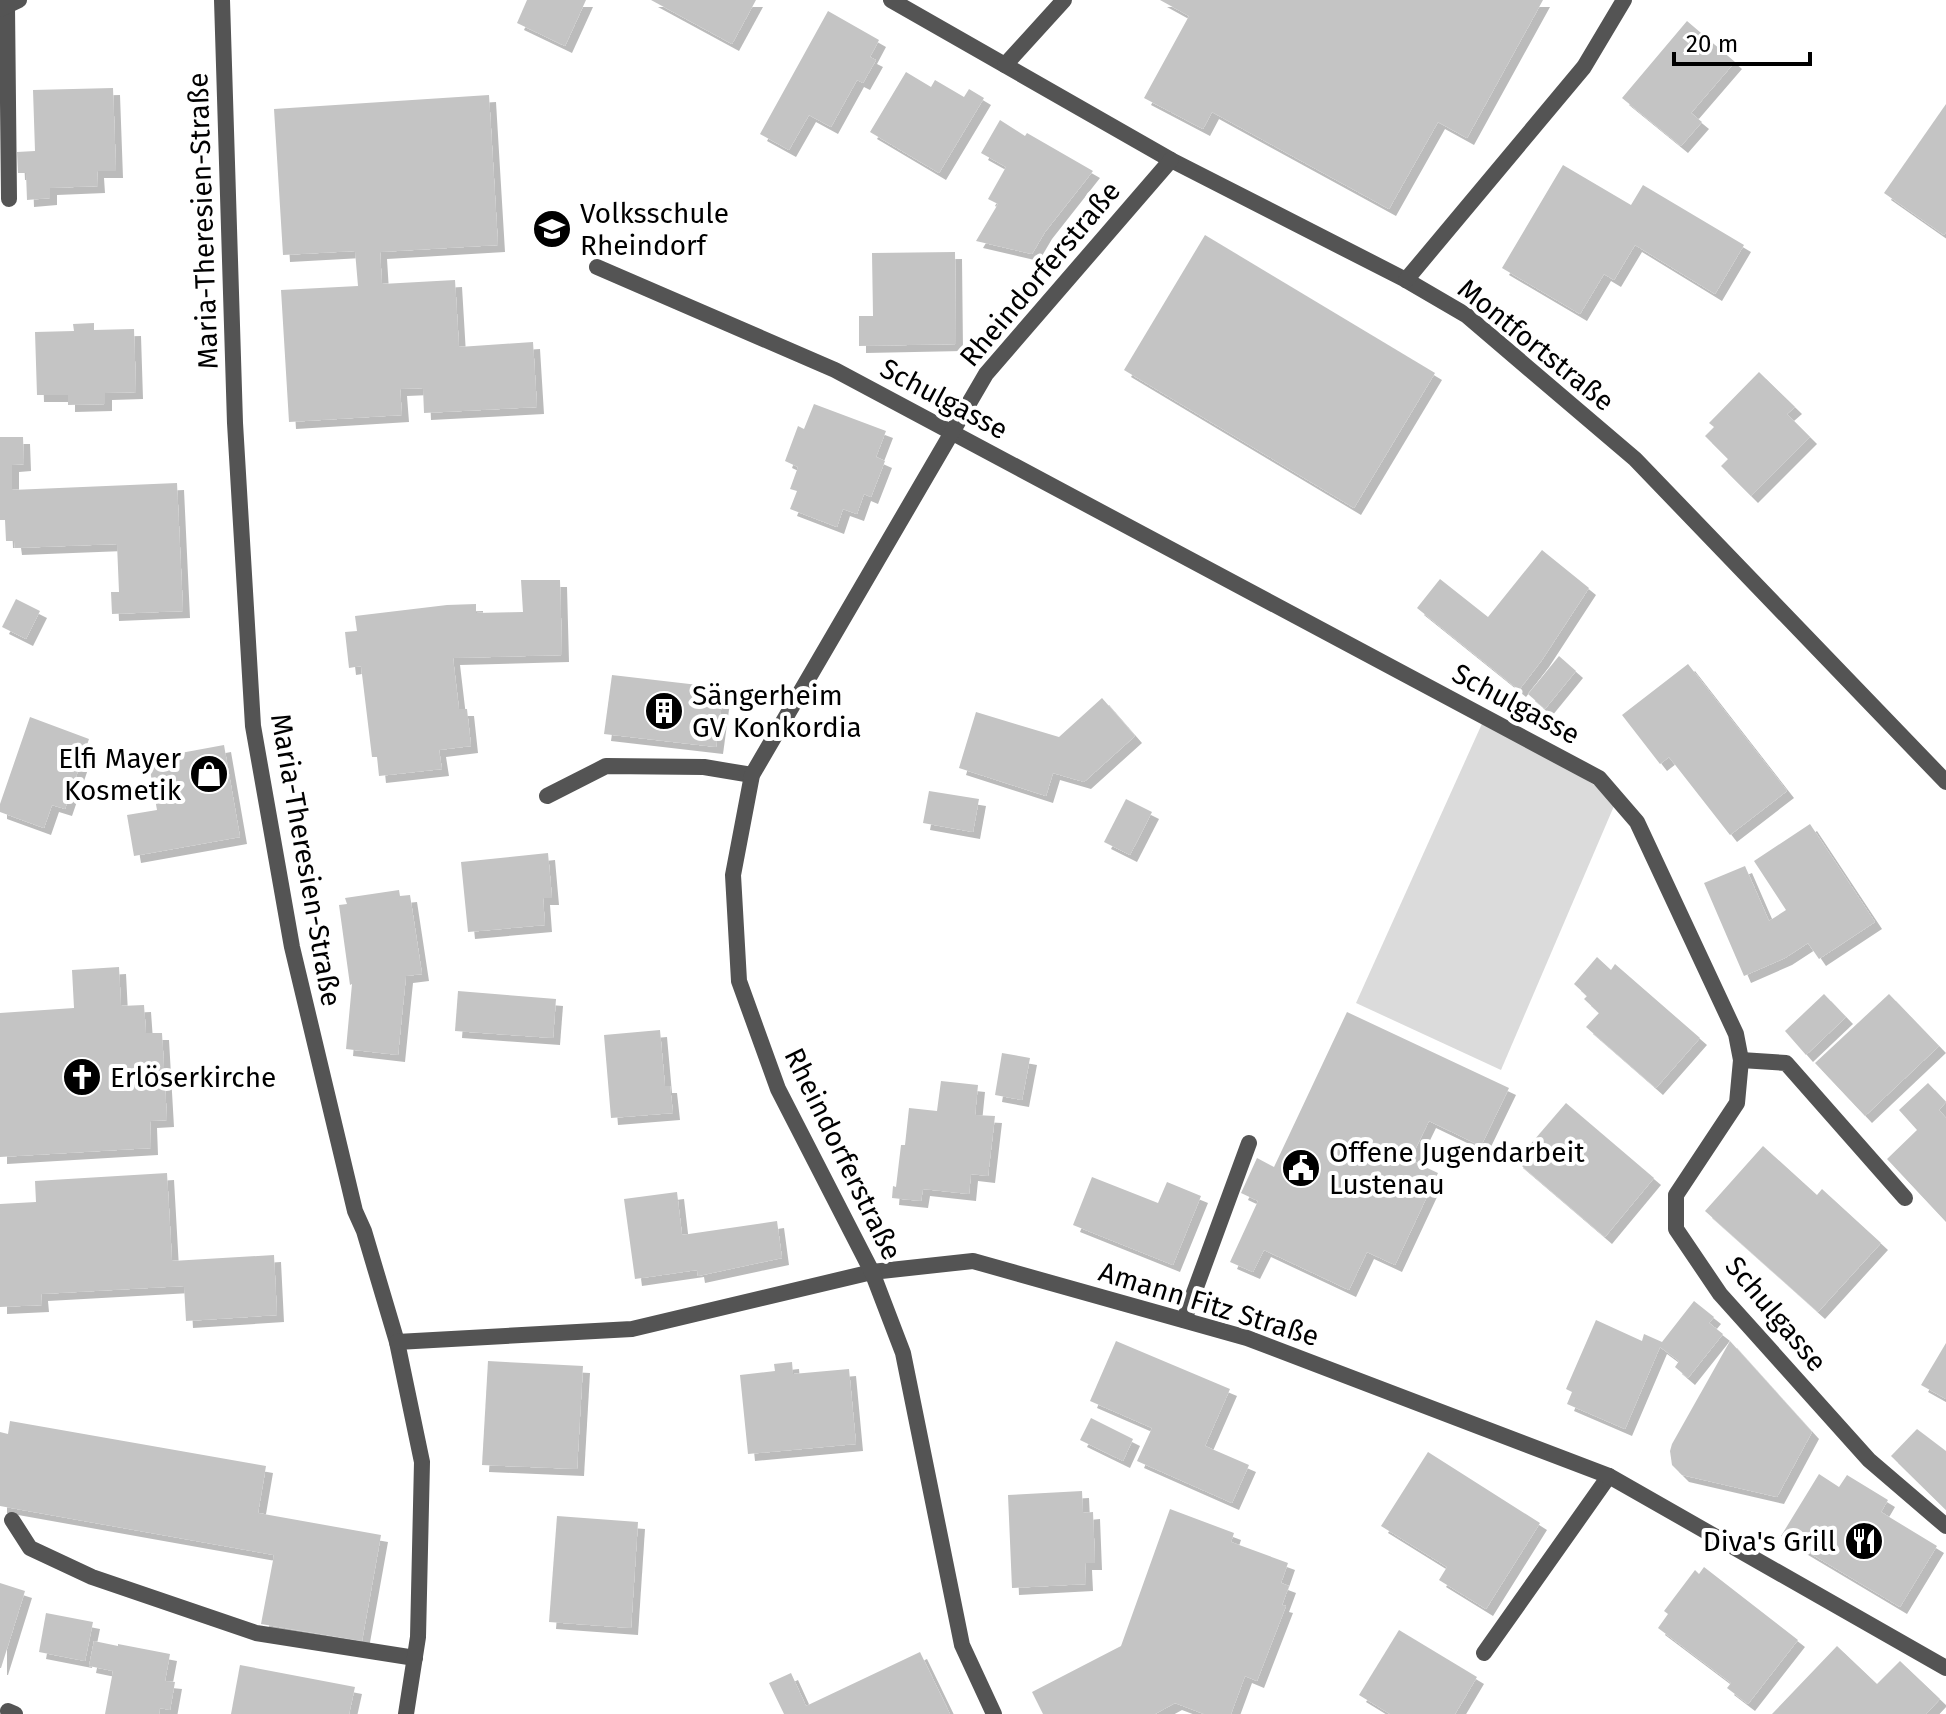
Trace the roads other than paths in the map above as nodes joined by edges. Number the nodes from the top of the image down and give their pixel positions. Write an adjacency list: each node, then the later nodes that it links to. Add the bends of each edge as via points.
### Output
1 (222, 0): 20 (street, Maria-Theresien-Straße, via 235,423 253,726 292,947 355,1211)
2 (891, 0): 6 (street, Montfortstraße)
3 (1064, 0): 6 (street)
4 (1624, 0): 10 (street, via 1584,67)
5 (7, 4): 8 (street)
6 (1005, 65): 7 (street, Montfortstraße)
7 (1171, 160): 10 (street, Montfortstraße); 11 (street, Rheindorferstraße, via 986,374)
8 (9, 199)
9 (597, 267): 11 (street, Schulgasse, via 835,370)
10 (1406, 280): 13 (street, Montfortstraße, via 1466,315 1635,459)
11 (951, 433): 12 (street, Rheindorferstraße); 15 (street, Schulgasse, via 1599,778 1637,822 1736,1034)
12 (752, 775): 14 (street, via 704,767 606,766); 18 (street, Rheindorferstraße, via 733,875 739,981 778,1089)
13 (1946, 782)
14 (547, 796)
15 (1741, 1060): 17 (street, via 1786,1063); 23 (street, Schulgasse, via 1737,1103 1676,1195 1676,1229 1720,1294 1869,1460)
16 (1249, 1143): 19 (street)
17 (1905, 1198)
18 (872, 1272): 19 (street, Amann Fitz Straße, via 973,1261); 20 (street, Amann Fitz Straße, via 632,1329); 28 (street, Rheindorferstraße, via 903,1353 962,1645)
19 (1184, 1320): 21 (street, Amann Fitz Straße, via 1247,1338)
20 (397, 1342): 25 (street, Maria-Theresien-Straße, via 422,1462)
21 (1609, 1476): 24 (street); 26 (street, Amann Fitz Straße)
22 (12, 1520): 25 (street, via 30,1548 92,1577 256,1633)
23 (1946, 1526)
24 (1484, 1653)
25 (415, 1658): 27 (street, Maria-Theresien-Straße)
26 (1946, 1668)
27 (406, 1714)
28 (994, 1714)

